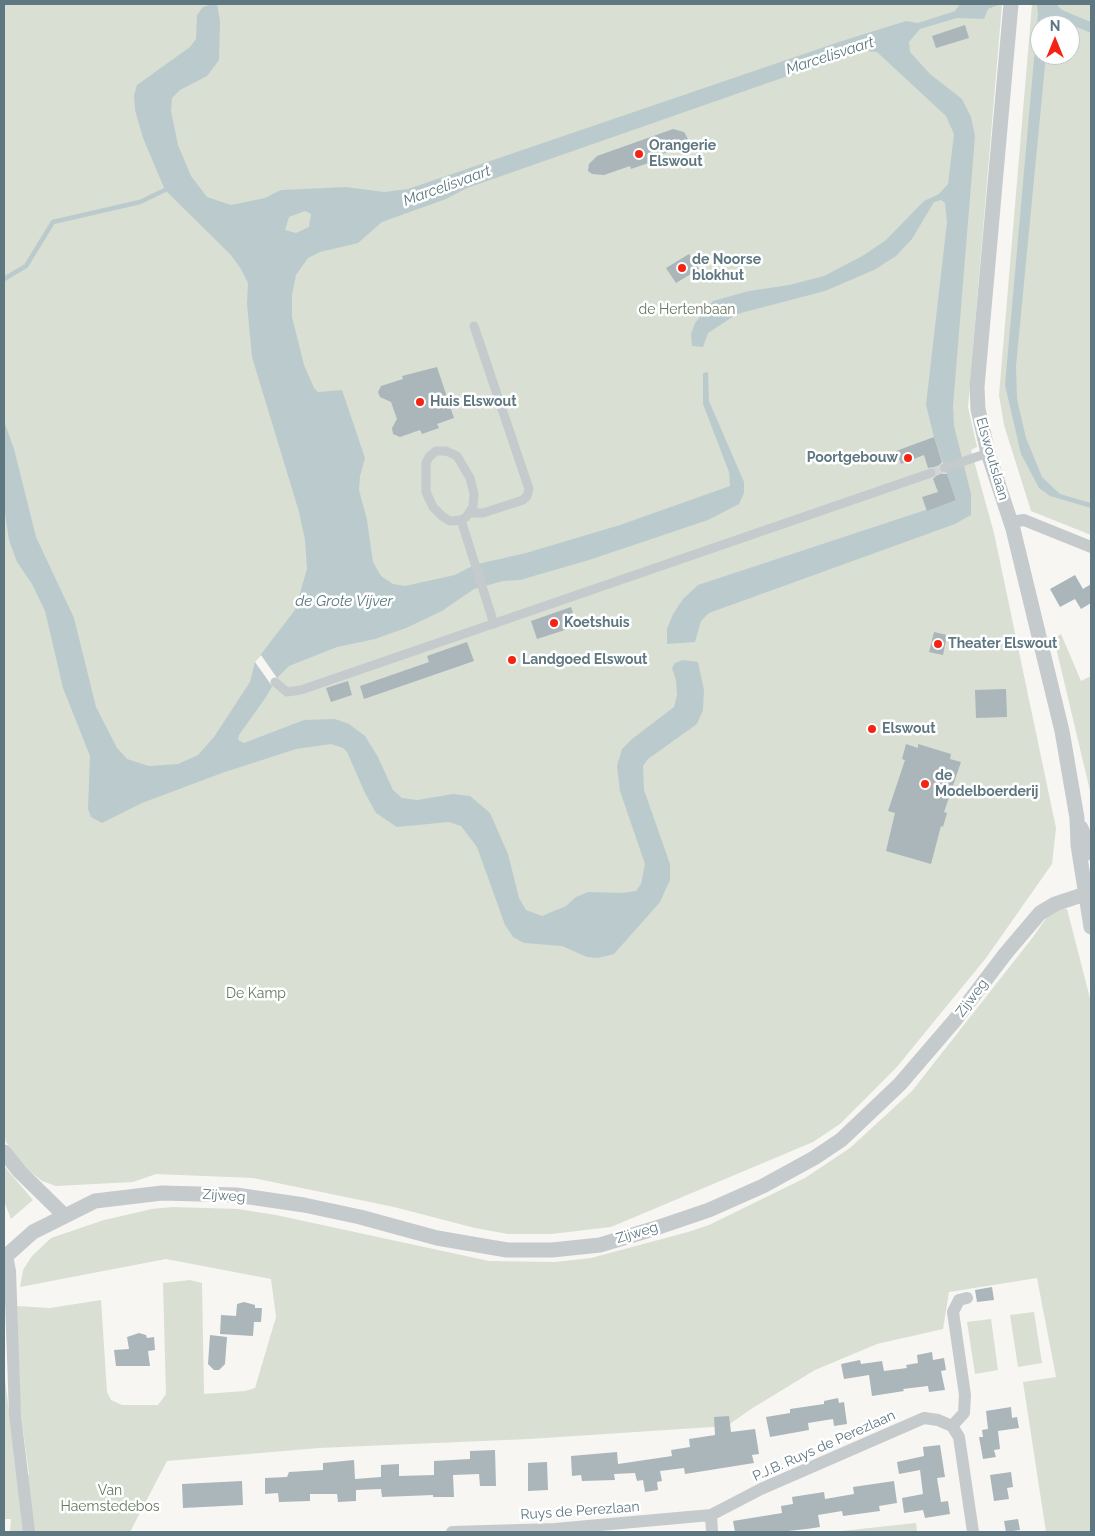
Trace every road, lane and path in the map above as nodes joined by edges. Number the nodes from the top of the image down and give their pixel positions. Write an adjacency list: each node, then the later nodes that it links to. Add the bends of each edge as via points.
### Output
1 (1010, 5): 3 (street, Elswoutslaan, via 977,387 978,409)
2 (474, 326): 6 (street, via 529,489 523,500 483,513)
3 (988, 452): 4 (street); 8 (street, Elswoutslaan)
4 (944, 468)
5 (931, 472): 10 (street)
6 (469, 513): 7 (street); 7 (street, via 473,508 474,494 470,478 457,456 436,451 426,463 426,492 442,516 450,521)
7 (461, 520): 10 (street)
8 (1011, 522): 9 (street, via 1024,520); 12 (street, Elswoutslaan, via 1062,731)
9 (1091, 547)
10 (494, 624): 11 (street, via 293,692 282,690)
11 (274, 682)
12 (1077, 818): 13 (street, Elswoutslaan); 14 (street, Elswoutslaan, via 1078,845)
13 (1091, 853)
14 (1088, 892): 15 (street, Elswoutslaan); 17 (street, Zijweg, via 1040,913 900,1084 841,1140 763,1186 709,1210 656,1228 600,1244 552,1250 507,1250 437,1238 323,1209 236,1195 162,1193 132,1196 95,1201)
15 (1091, 926)
16 (4, 1152): 17 (street)
17 (64, 1215): 18 (street, Zijweg, via 33,1232)
18 (5, 1256): 22 (street, via 10,1271 15,1415)
19 (967, 1298): 20 (street, via 959,1300 953,1312 965,1396 964,1412)
20 (952, 1426): 21 (street, P.J.B. Ruys de Perezlaan, via 924,1418); 25 (street, via 959,1437)
21 (710, 1515): 23 (street, Ruys de Perezlaan, via 555,1529); 24 (street)
22 (29, 1532)
23 (452, 1532)
24 (712, 1532)
25 (973, 1532)

